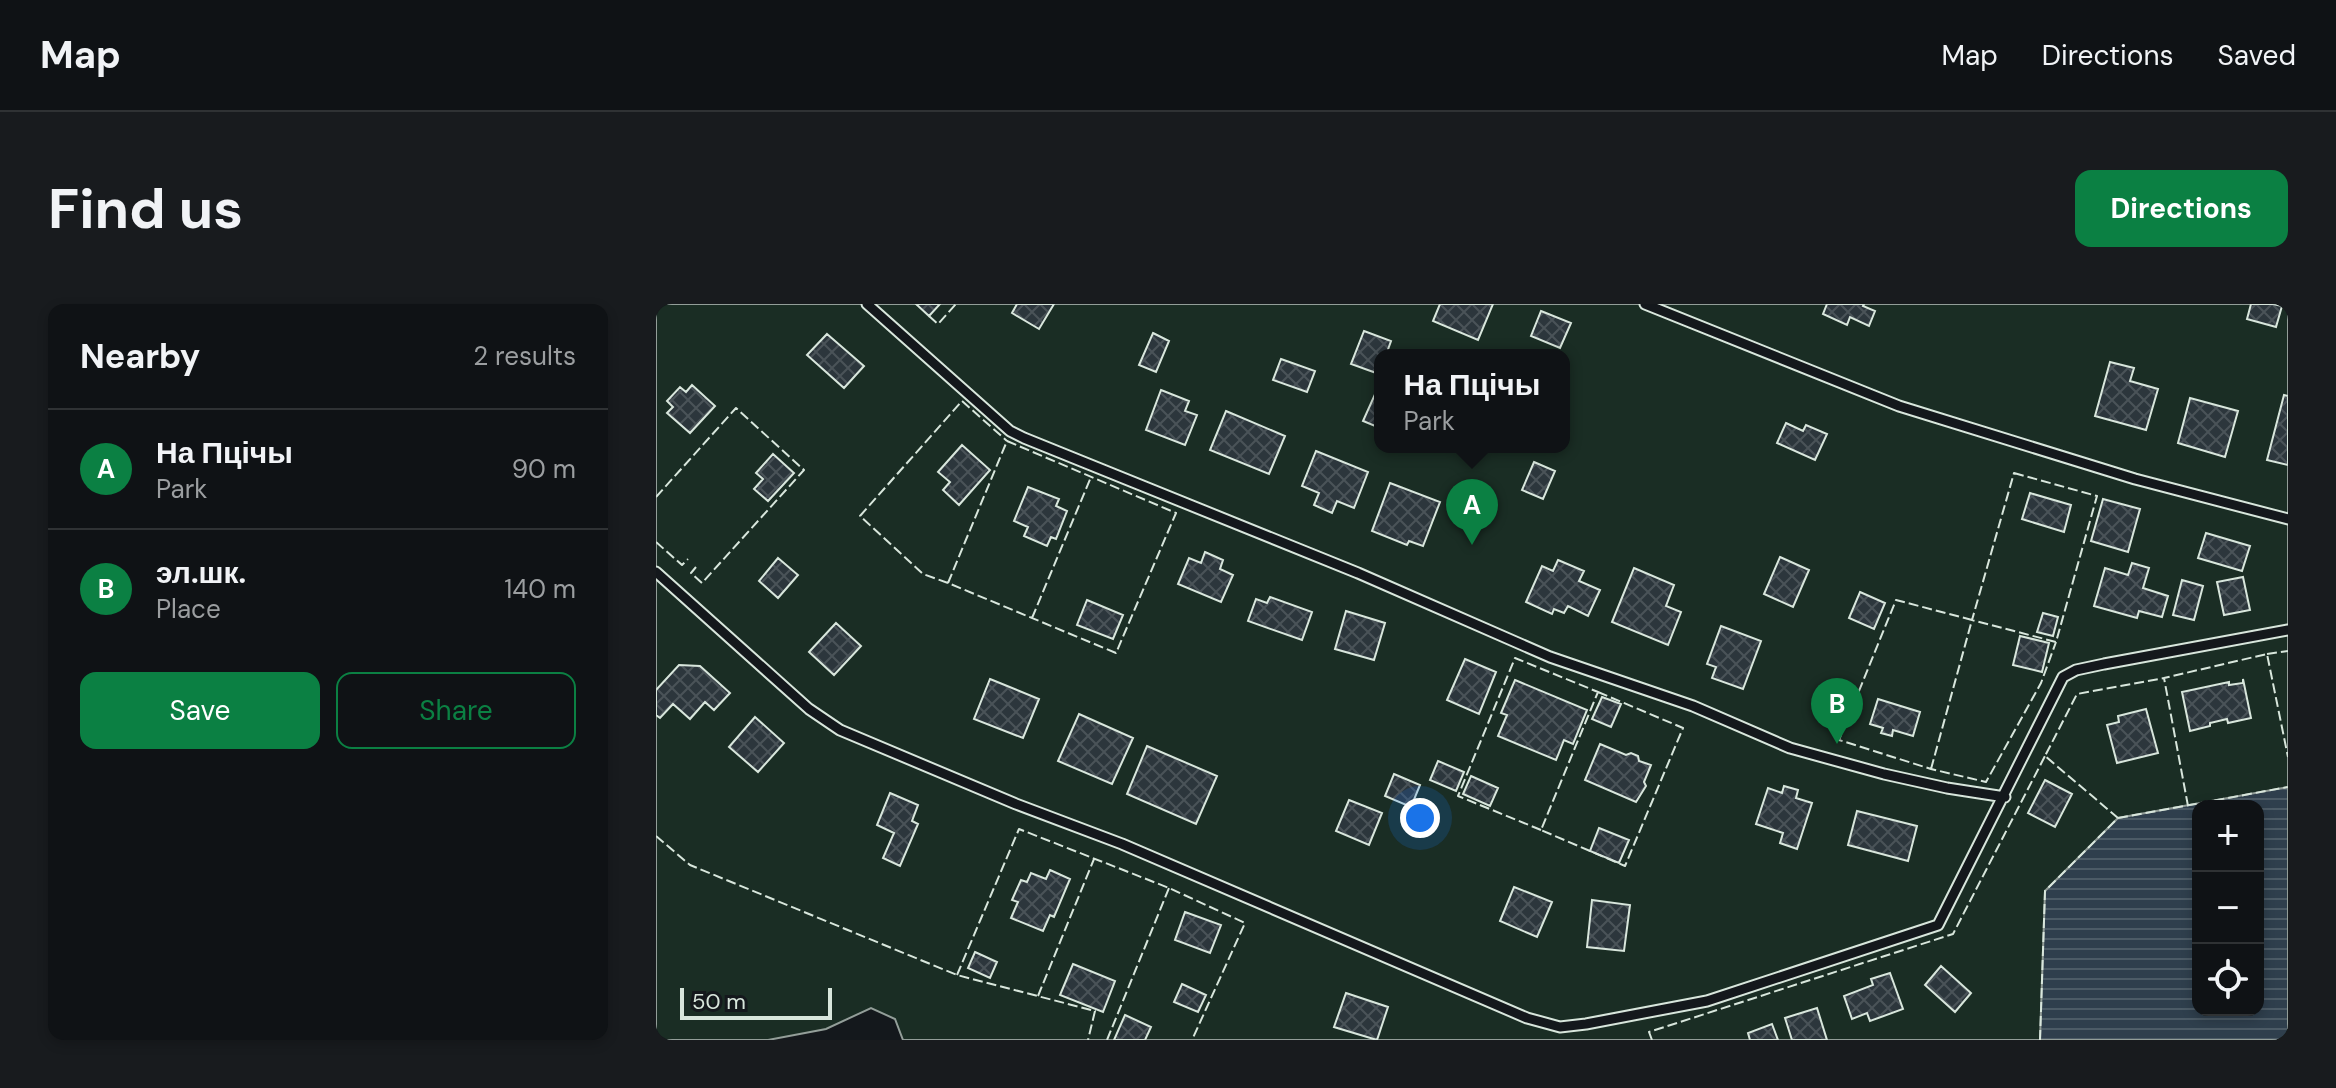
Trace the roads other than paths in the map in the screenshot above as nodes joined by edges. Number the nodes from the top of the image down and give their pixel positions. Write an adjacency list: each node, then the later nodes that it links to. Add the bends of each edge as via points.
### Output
1 (867, 304): 6 (lane, via 1024,438 1550,657 1693,706 1790,748)
2 (1645, 304): 3 (lane, via 1899,406 2135,479)
3 (2288, 519)
4 (656, 572): 6 (lane, via 809,709 840,730 1527,1018 1560,1027 1707,1001 1938,925)
5 (2288, 630): 6 (lane, via 2104,664 2063,677)
6 (2005, 797)

